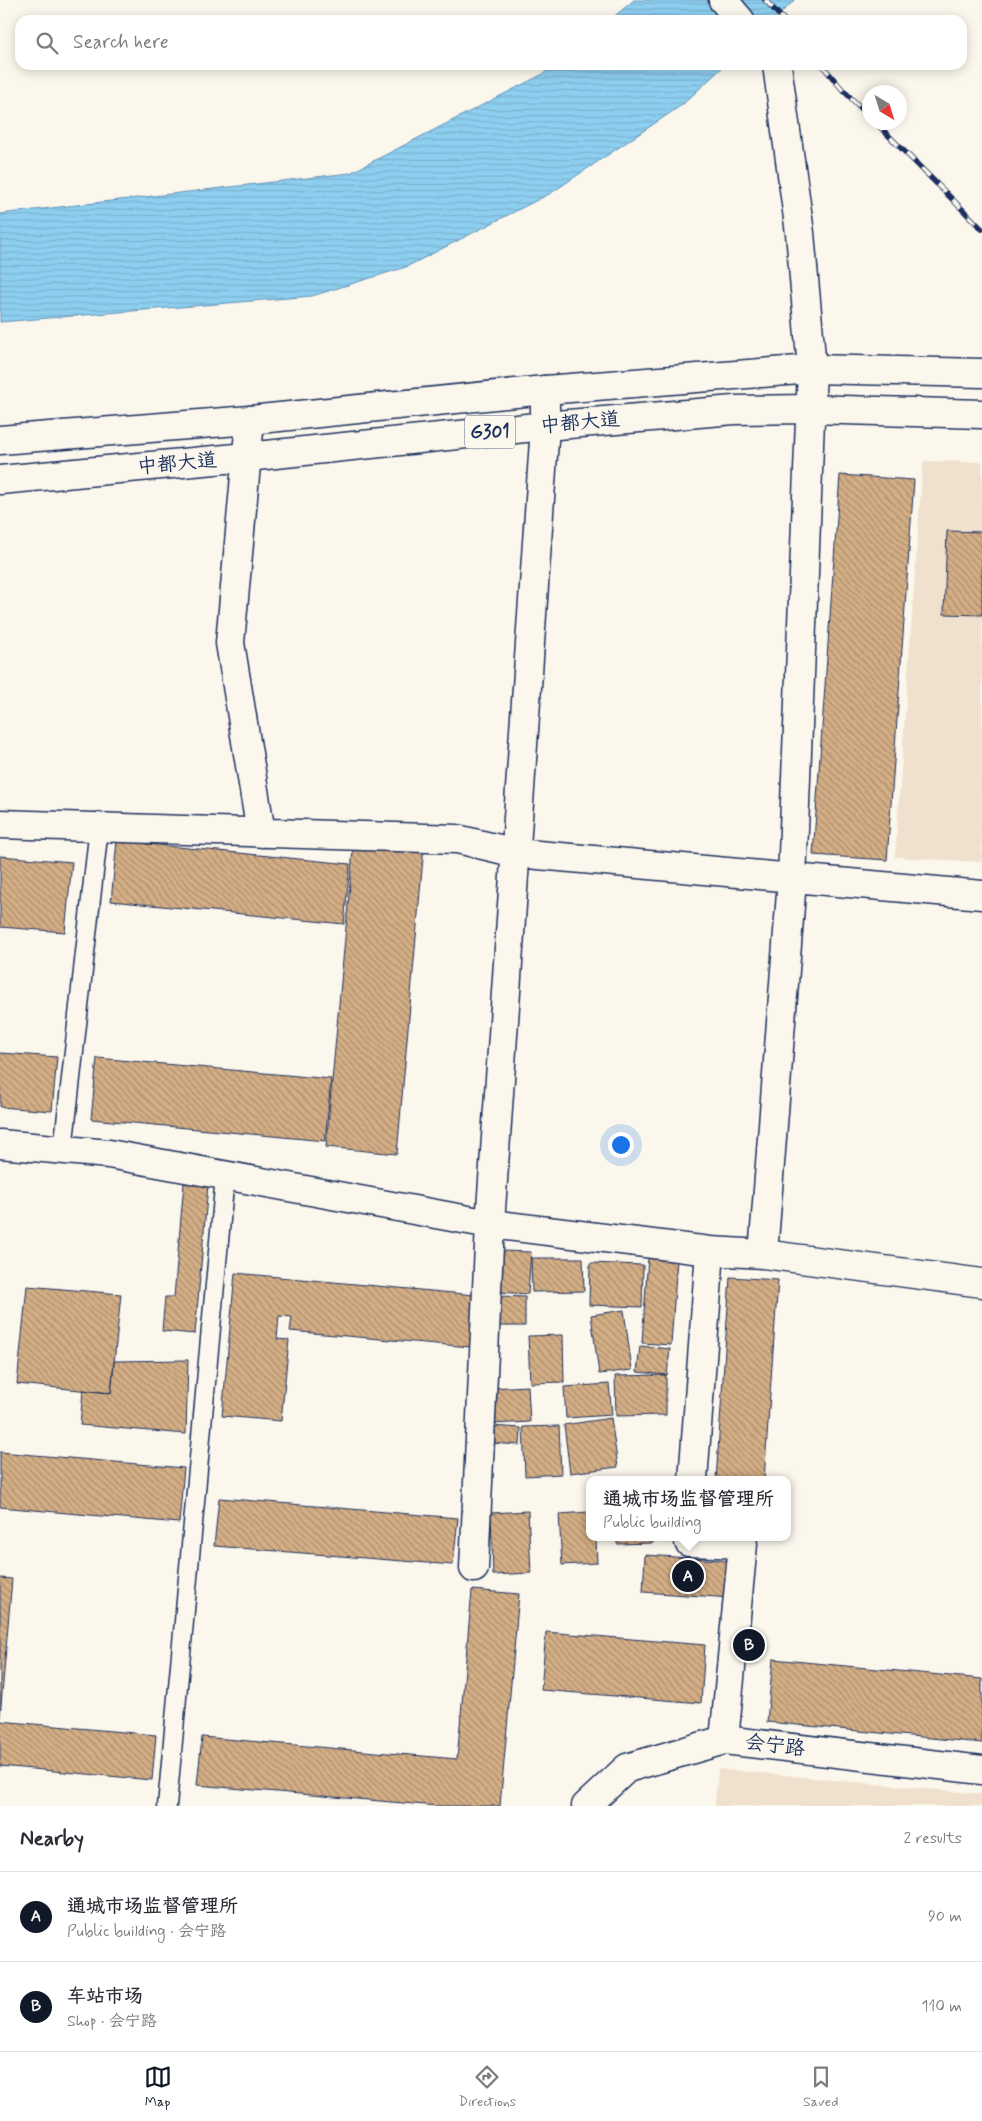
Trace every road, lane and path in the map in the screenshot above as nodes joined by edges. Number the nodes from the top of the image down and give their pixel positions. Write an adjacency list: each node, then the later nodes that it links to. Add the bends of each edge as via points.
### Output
1 (723, 0): 2 (main road)
2 (736, 15)
3 (778, 70): 4 (main road, via 800,232)
4 (812, 369): 5 (main road, 中都大道 / G301); 6 (main road, 中都大道 / G301); 7 (main road)
5 (982, 373)
6 (546, 390): 9 (main road, 中都大道 / G301); 10 (main road)
7 (809, 409): 8 (main road, 中都大道 / G301); 10 (main road, 中都大道 / G301, via 734,410); 18 (main road)
8 (982, 414)
9 (250, 420): 11 (main road, 中都大道 / G301); 12 (main road)
10 (545, 426): 12 (main road, 中都大道 / G301); 17 (main road)
11 (0, 440)
12 (247, 458): 13 (main road, 中都大道 / G301); 16 (main road, via 230,643)
13 (0, 480)
14 (0, 824): 15 (main road)
15 (99, 827): 16 (main road); 21 (lane)
16 (261, 833): 17 (main road, via 457,839)
17 (516, 853): 18 (main road); 23 (main road)
18 (792, 880): 19 (main road); 25 (main road)
19 (982, 895)
20 (0, 1144): 21 (main road)
21 (63, 1150): 22 (main road, via 109,1154)
22 (225, 1176): 23 (main road); 32 (lane)
23 (490, 1224): 24 (main road); 29 (main road)
24 (710, 1251): 25 (main road); 27 (main road)
25 (763, 1254): 26 (main road)
26 (982, 1283)
27 (693, 1476)
28 (688, 1541): 30 (main road, via 743,1544)
29 (474, 1568)
30 (724, 1740): 31 (main road, 会宁路); 33 (main road, 会宁路, via 627,1768)
31 (982, 1770)
32 (167, 1806)
33 (586, 1806)

